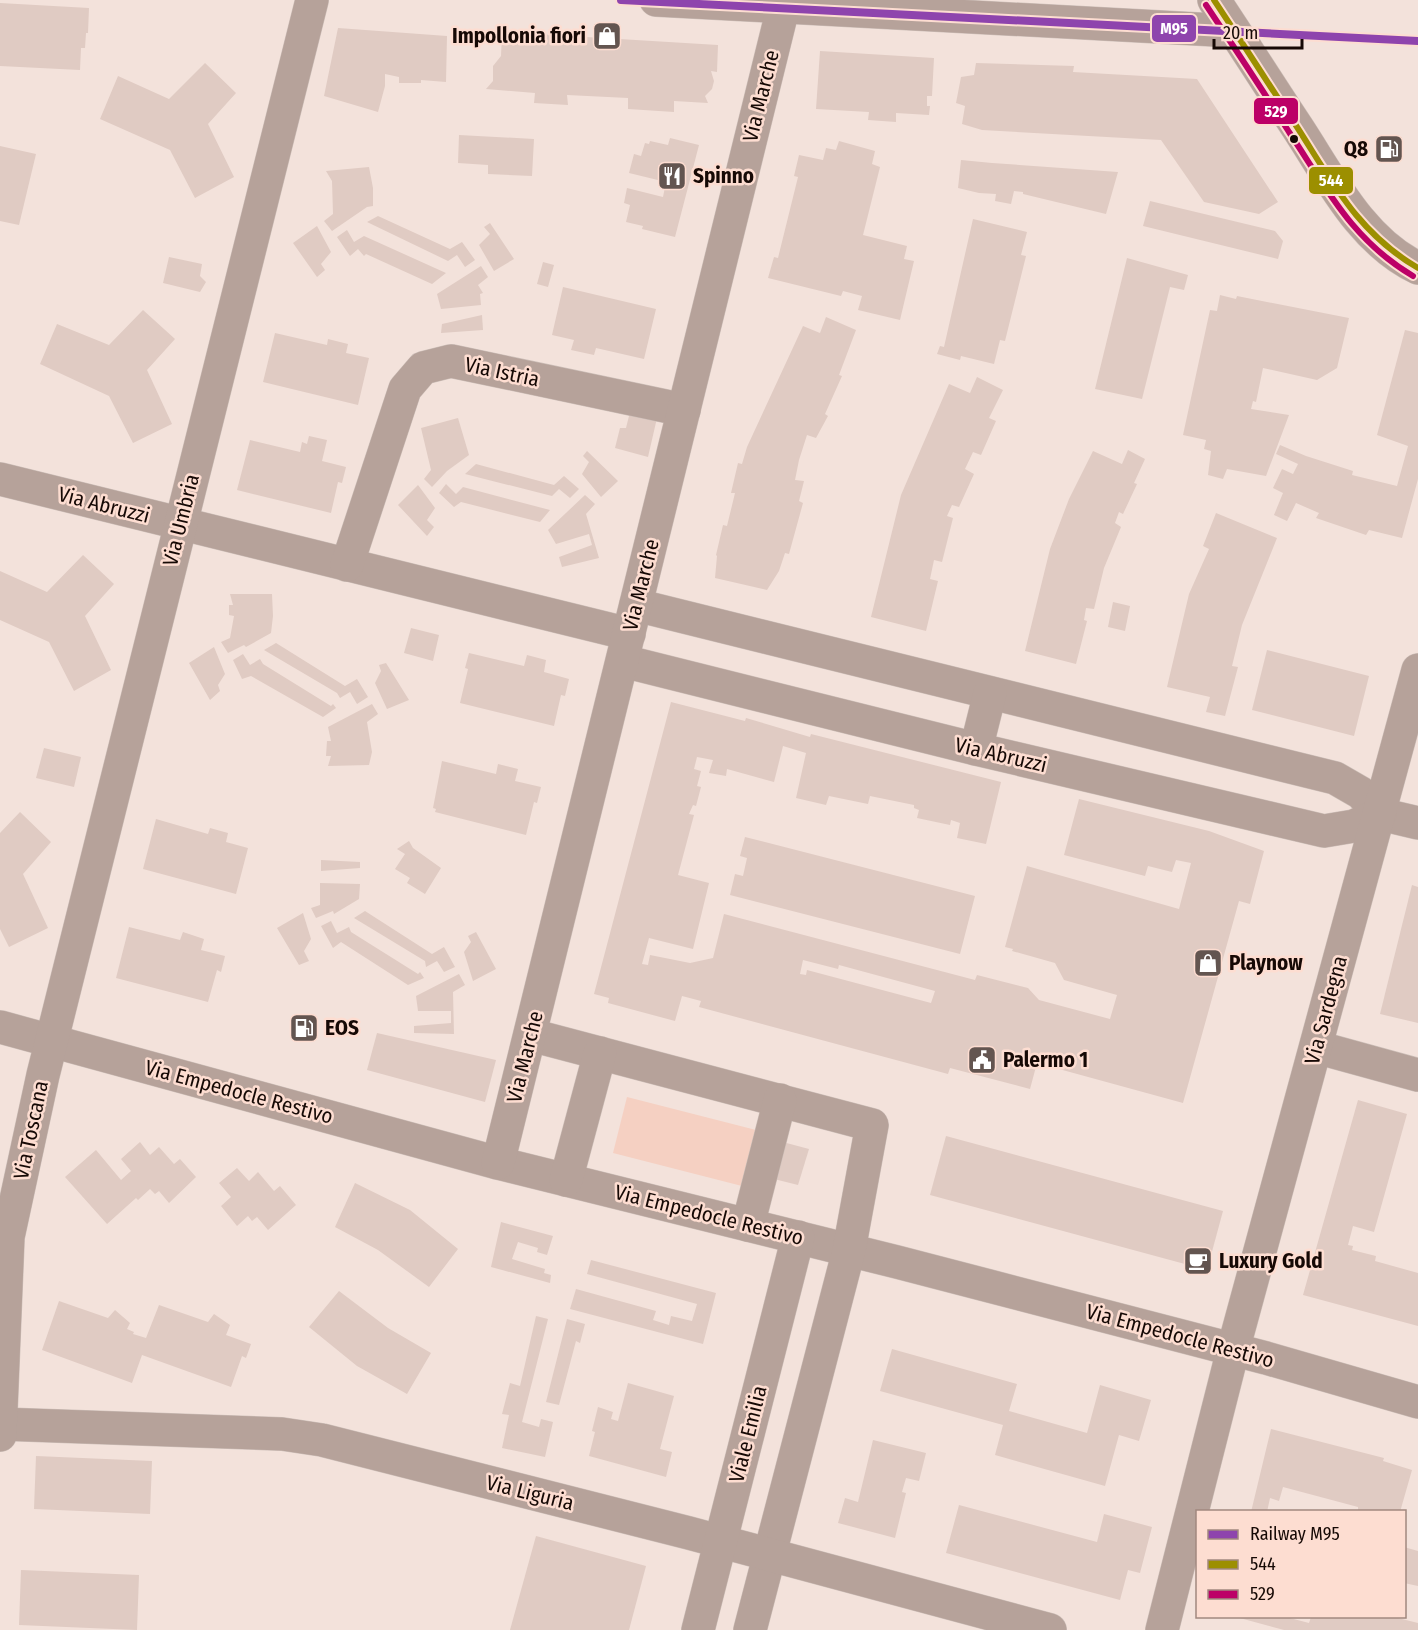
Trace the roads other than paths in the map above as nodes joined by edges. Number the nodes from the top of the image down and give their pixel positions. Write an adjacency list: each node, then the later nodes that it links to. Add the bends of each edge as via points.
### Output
1 (312, 0): 9 (street, Via Umbria)
2 (656, 0): 4 (street)
3 (1214, 0): 5 (street)
4 (783, 8): 5 (street); 7 (street, Via Marche)
5 (1234, 31): 6 (street, via 1348,206 1383,245)
6 (1418, 268)
7 (684, 410): 10 (street, Via Istria, via 451,361 423,368 405,389); 11 (street, Via Marche)
8 (0, 479): 9 (street, Via Abruzzi)
9 (180, 524): 10 (street, Via Abruzzi); 19 (street, Via Umbria)
10 (347, 565): 11 (street, Via Abruzzi)
11 (629, 634): 13 (street); 14 (street, Via Abruzzi); 18 (street, Via Marche)
12 (1418, 670): 15 (street, Via Sardegna)
13 (990, 693): 14 (street); 15 (street, via 1335,778 1361,793)
14 (976, 749): 15 (street, Via Abruzzi, via 1323,831 1354,826)
15 (1380, 814): 16 (street); 20 (street, Via Sardegna)
16 (1418, 824)
17 (0, 1027): 19 (street, Via Empedocle Restivo)
18 (531, 1035): 21 (street); 24 (street, Via Marche)
19 (51, 1041): 24 (street, Via Empedocle Restivo); 31 (street, Via Toscana, via 8,1237)
20 (1316, 1047): 22 (street); 29 (street, Via Sardegna)
21 (600, 1053): 23 (street); 25 (street)
22 (1418, 1075)
23 (780, 1100): 26 (street); 28 (street, via 872,1125)
24 (498, 1163): 25 (street, Via Empedocle Restivo)
25 (566, 1180): 26 (street, Via Empedocle Restivo)
26 (748, 1225): 27 (street, Via Empedocle Restivo)
27 (798, 1237): 28 (street, Via Empedocle Restivo); 33 (street, Viale Emilia)
28 (849, 1250): 29 (street, Via Empedocle Restivo); 34 (street)
29 (1233, 1350): 30 (street, Via Empedocle Restivo); 38 (street, Via Sardegna)
30 (1418, 1402)
31 (0, 1424): 32 (street, Via Toscana); 33 (street, Via Liguria, via 282,1434)
32 (0, 1434)
33 (721, 1541): 34 (street, Via Liguria); 35 (street, Viale Emilia)
34 (769, 1554): 36 (street); 37 (street, Via Liguria)
35 (698, 1630)
36 (750, 1630)
37 (1050, 1630)
38 (1162, 1630)

